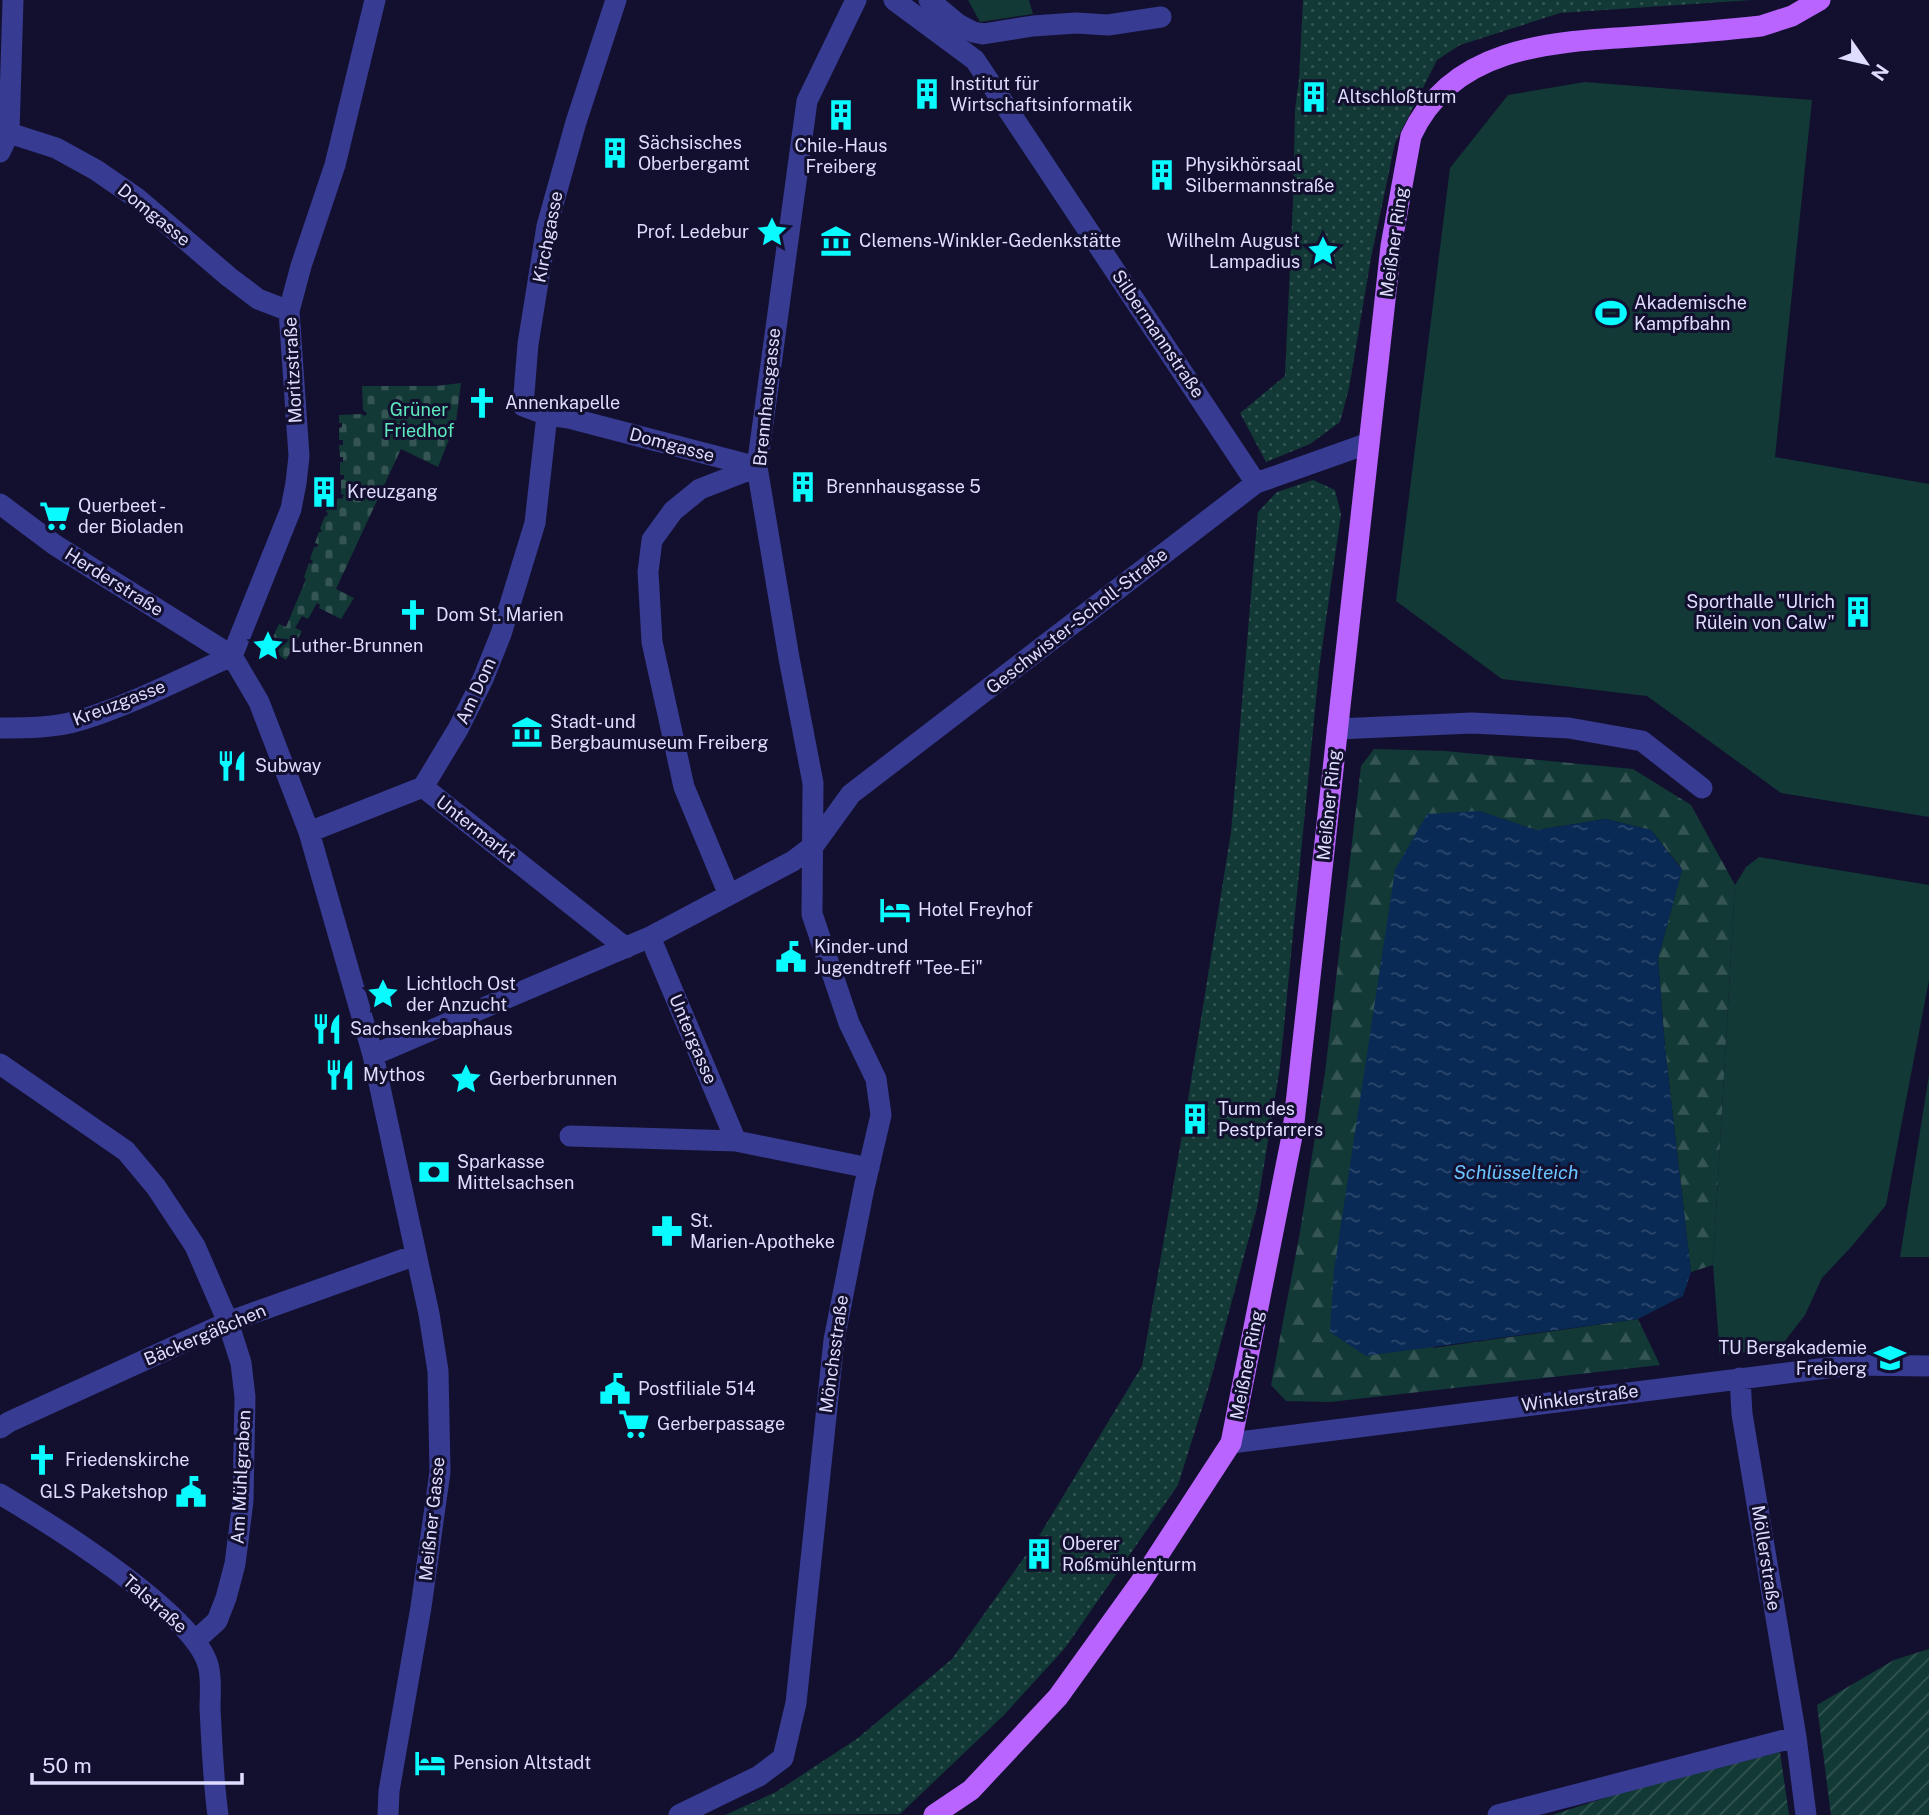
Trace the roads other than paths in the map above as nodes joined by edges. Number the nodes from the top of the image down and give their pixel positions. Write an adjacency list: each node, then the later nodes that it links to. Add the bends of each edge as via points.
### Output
1 (13, 0): 9 (street)
2 (375, 0): 10 (street, Moritzstraße, via 335,165)
3 (616, 0): 11 (street, Kirchgasse, via 547,226 523,406)
4 (856, 0): 13 (street, Brennhausgasse, via 807,101)
5 (894, 0): 14 (street, Silbermannstraße, via 975,60)
6 (1820, 0): 12 (main road, Meißner Ring, via 1793,16 1760,26 1556,42 1518,50 1451,83 1411,136 1391,246)
7 (937, 4): 8 (street, via 973,32 1076,23 1108,25)
8 (1161, 17)
9 (5, 143): 10 (street, Domgasse, via 56,148 96,170 229,278 258,299)
10 (289, 311): 16 (street, Moritzstraße, via 299,456 296,483 291,509)
11 (547, 415): 13 (street, Domgasse); 19 (street, Am Dom, via 535,523 501,634 458,729)
12 (1369, 443): 14 (street, Geschwister-Scholl-Straße); 18 (main road, Meißner Ring)
13 (757, 467): 22 (street, Brennhausgasse, via 813,783); 23 (street, via 700,489 673,511 652,540 648,572 652,642 684,787)
14 (1256, 483): 22 (street, Geschwister-Scholl-Straße, via 851,794)
15 (0, 504): 16 (street, Herderstraße, via 55,545)
16 (232, 656): 17 (street, Kreuzgasse, via 79,721); 21 (street, via 259,702)
17 (0, 728)
18 (1337, 729): 20 (street, via 1472,723 1569,728 1642,741); 36 (main road, Meißner Ring, via 1293,1131)
19 (423, 787): 21 (street, Untermarkt); 25 (street, Untermarkt)
20 (1702, 788)
21 (309, 832): 26 (street)
22 (814, 845): 23 (street); 30 (street, Mönchsstraße, via 812,914 880,1100)
23 (729, 895): 24 (street)
24 (650, 937): 25 (street); 29 (street, Untergasse)
25 (626, 948): 26 (street)
26 (373, 1055): 31 (street, Meißner Gasse)
27 (0, 1064): 32 (street, Am Mühlgraben, via 126,1151 195,1246)
28 (570, 1136): 29 (street)
29 (736, 1141): 30 (street)
30 (869, 1168): 42 (street, Mönchsstraße, via 834,1339 796,1703 783,1758 759,1776)
31 (416, 1255): 32 (street, Bäckergäßchen); 41 (street, Meißner Gasse, via 438,1371 440,1472)
32 (228, 1322): 35 (street, Bäckergäßchen); 38 (street, Am Mühlgraben, via 241,1363 245,1397 243,1501 226,1598 217,1621)
33 (1929, 1366): 34 (street, Winklerstraße, via 1851,1365)
34 (1740, 1378): 36 (street, Winklerstraße); 39 (street, Möllerstraße, via 1742,1414)
35 (0, 1428)
36 (1231, 1443): 43 (main road, Meißner Ring, via 1140,1583 1058,1697 971,1790)
37 (0, 1494): 38 (street, Talstraße, via 73,1539)
38 (196, 1640): 40 (street, Talstraße, via 209,1666)
39 (1796, 1737): 44 (street); 45 (street, Möllerstraße)
40 (218, 1815)
41 (388, 1815)
42 (679, 1815)
43 (934, 1815)
44 (1498, 1815)
45 (1806, 1815)

